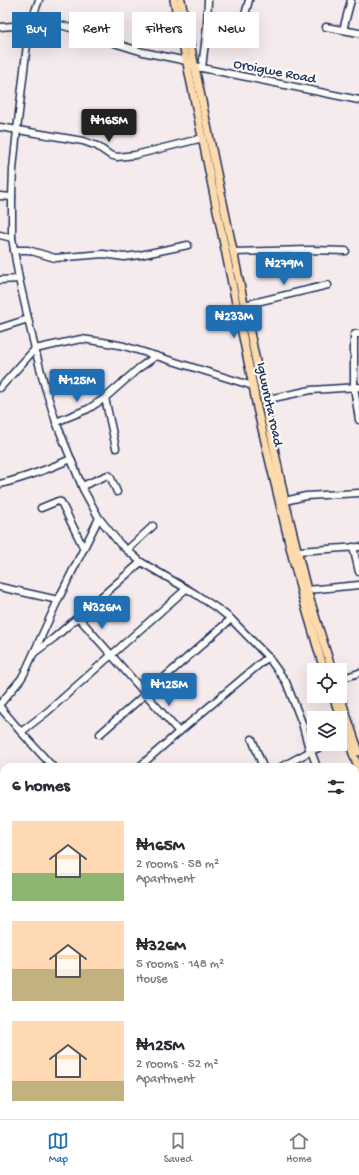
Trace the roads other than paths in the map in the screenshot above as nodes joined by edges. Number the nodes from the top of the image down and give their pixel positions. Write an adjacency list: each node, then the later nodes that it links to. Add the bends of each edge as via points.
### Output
1 (39, 0): 7 (street)
2 (174, 0): 18 (main road, Igwuruta road)
3 (181, 0): 19 (main road, Igwuruta road)
4 (208, 0): 8 (street)
5 (249, 0): 9 (street)
6 (351, 0): 14 (street)
7 (35, 12)
8 (208, 12)
9 (246, 12)
10 (61, 25): 18 (street, via 143,52)
11 (12, 26): 12 (street)
12 (0, 27)
13 (326, 27): 14 (street)
14 (343, 30): 15 (street)
15 (359, 33)
16 (27, 48): 23 (street)
17 (204, 48): 20 (street)
18 (187, 61): 19 (street, Oroigwe Road); 24 (main road, Igwuruta road)
19 (194, 66): 20 (street, Oroigwe Road); 32 (main road, Igwuruta road)
20 (202, 68): 21 (street, Oroigwe Road)
21 (359, 100)
22 (0, 127): 23 (street)
23 (17, 130): 24 (street, via 83,141 117,157); 26 (street)
24 (203, 138): 42 (main road, Igwuruta road)
25 (0, 196): 26 (street)
26 (12, 197): 28 (street)
27 (0, 235): 28 (street)
28 (12, 238): 30 (street)
29 (188, 245): 30 (street, via 124,257 103,254 55,258 28,250)
30 (14, 250): 33 (street)
31 (346, 251): 32 (street)
32 (233, 252): 36 (main road, Igwuruta road)
33 (18, 279): 34 (street); 37 (street)
34 (0, 280)
35 (328, 285): 36 (street)
36 (244, 305): 46 (main road, Igwuruta road)
37 (28, 319): 38 (street); 40 (street)
38 (0, 328)
39 (359, 334): 43 (street, via 354,335)
40 (35, 349): 41 (street, via 80,339 124,346); 44 (street); 48 (street)
41 (156, 356): 42 (street); 45 (street)
42 (253, 386): 51 (main road, Igwuruta road)
43 (356, 387): 46 (street, via 311,390); 47 (street)
44 (0, 388)
45 (105, 398): 48 (street, via 88,409); 49 (street)
46 (264, 400): 51 (main road, Igwuruta road)
47 (359, 420)
48 (56, 422): 50 (street)
49 (116, 448)
50 (71, 459): 52 (street); 53 (street)
51 (274, 464): 56 (main road, Igwuruta road); 76 (main road, Igwuruta road, via 302,594)
52 (0, 484)
53 (82, 486): 54 (street, via 110,476); 58 (street)
54 (117, 492)
55 (359, 493): 56 (street, via 306,496)
56 (285, 501): 63 (main road, Igwuruta road)
57 (41, 508): 61 (street, via 61,502)
58 (99, 518): 61 (street); 62 (street)
59 (153, 526): 62 (street)
60 (356, 547): 63 (street); 65 (street)
61 (84, 549): 70 (street)
62 (127, 550): 64 (street)
63 (298, 551): 69 (main road, Igwuruta road)
64 (141, 562): 68 (street); 71 (street)
65 (359, 572)
66 (359, 585): 69 (street)
67 (0, 587): 70 (street)
68 (186, 589): 72 (street); 74 (street)
69 (307, 590): 77 (main road, Igwuruta road)
70 (58, 600): 73 (street)
71 (78, 617): 73 (street); 74 (street)
72 (231, 619): 75 (street); 80 (street)
73 (34, 653): 82 (street, via 21,679)
74 (112, 655): 80 (street); 83 (street)
75 (268, 657): 84 (street); 87 (street, via 286,682)
76 (322, 663)
77 (330, 663)
78 (359, 674): 79 (street)
79 (347, 677)
80 (146, 693): 84 (street); 85 (street)
81 (342, 703): 90 (main road)
82 (0, 706): 83 (street)
83 (21, 732): 91 (street)
84 (179, 732): 92 (street)
85 (100, 734)
86 (252, 739): 93 (street)
87 (307, 742)
88 (347, 746): 96 (main road)
89 (311, 751): 94 (street); 95 (street)
90 (359, 752)
91 (49, 763)
92 (144, 763)
93 (261, 763)
94 (288, 763)
95 (316, 763)
96 (355, 763)

